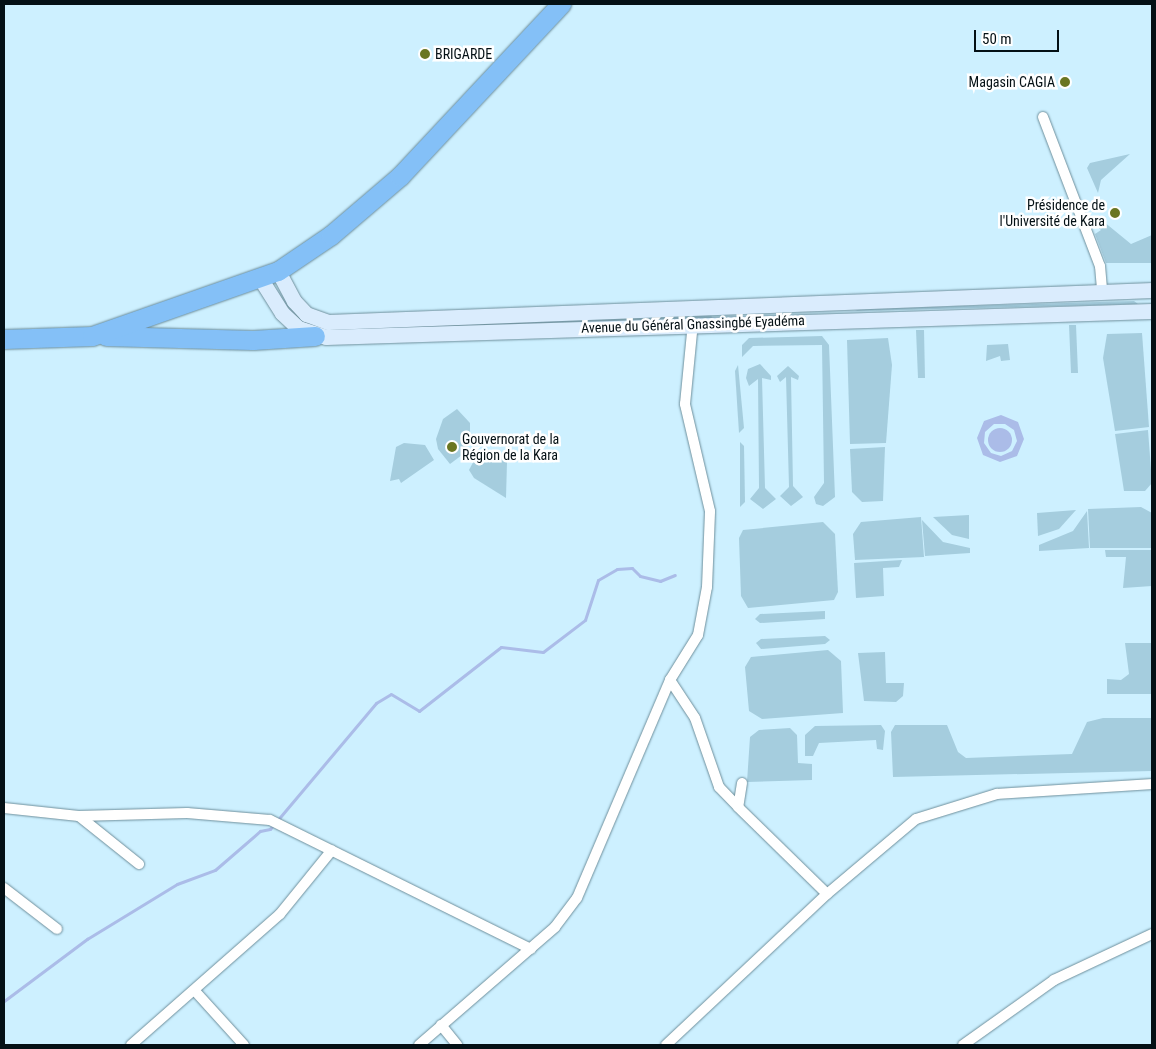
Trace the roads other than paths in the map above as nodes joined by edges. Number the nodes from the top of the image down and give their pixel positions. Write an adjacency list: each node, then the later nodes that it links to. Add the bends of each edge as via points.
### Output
1 (561, 4): 3 (highway, via 400,176 331,235)
2 (1043, 117): 6 (street, via 1100,266)
3 (278, 271): 4 (highway); 8 (main road, Avenue du Général Gnassingbé Eyadéma, via 294,301 317,320)
4 (260, 278): 11 (highway); 12 (main road, via 282,313)
5 (1152, 290): 6 (main road, Avenue du Général Gnassingbé Eyadéma)
6 (1102, 291): 8 (main road, Avenue du Général Gnassingbé Eyadéma)
7 (1152, 311): 9 (main road, Avenue du Général Gnassingbé Eyadéma)
8 (474, 314): 10 (main road)
9 (692, 323): 10 (main road, Avenue du Général Gnassingbé Eyadéma); 14 (street, via 685,404 710,511 707,587 698,635)
10 (473, 333): 12 (main road, Avenue du Général Gnassingbé Eyadéma)
11 (92, 336): 12 (highway, via 253,340); 13 (highway)
12 (315, 336)
13 (4, 339)
14 (670, 680): 17 (street, via 695,718 719,787); 26 (street, via 577,898 556,927)
15 (742, 783): 17 (street)
16 (1152, 784): 23 (street, via 1032,789 936,812 904,827)
17 (738, 807): 23 (street)
18 (4, 808): 19 (street)
19 (79, 816): 20 (street, via 187,813 275,822); 21 (street)
20 (332, 850): 26 (street); 27 (street, via 280,914)
21 (139, 864)
22 (4, 888): 24 (street)
23 (827, 894): 33 (street)
24 (57, 929)
25 (1152, 934): 34 (street, via 1054,980)
26 (531, 949): 28 (street)
27 (195, 991): 29 (street); 30 (street)
28 (440, 1025): 31 (street); 32 (street)
29 (131, 1045)
30 (244, 1045)
31 (419, 1045)
32 (457, 1045)
33 (666, 1045)
34 (963, 1045)

